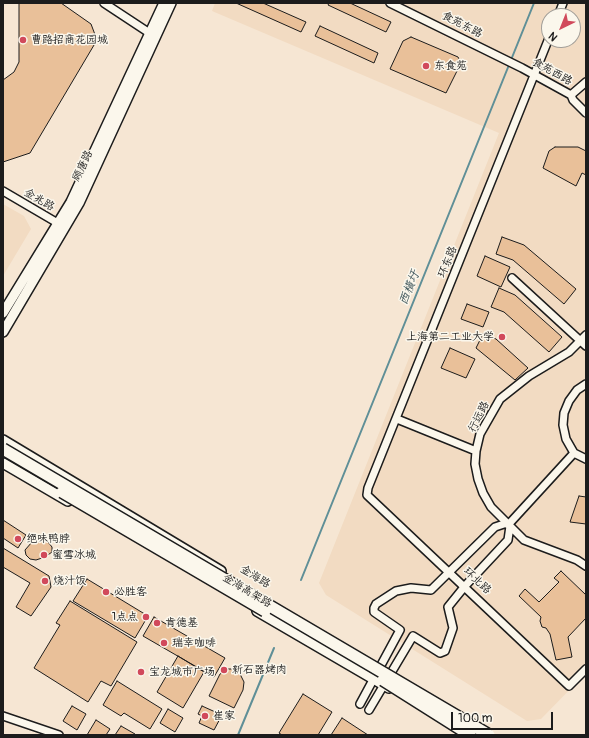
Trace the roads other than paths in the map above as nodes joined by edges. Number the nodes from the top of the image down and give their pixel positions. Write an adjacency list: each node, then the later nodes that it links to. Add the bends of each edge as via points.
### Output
1 (104, 3): 5 (street)
2 (164, 3): 5 (main road, 顾唐路)
3 (171, 3): 5 (main road, 顾唐路)
4 (390, 3): 7 (street, 食苑东路)
5 (153, 36): 13 (main road, 顾唐路, via 79,203)
6 (545, 48): 8 (street, 环东路)
7 (522, 68): 8 (street, 食苑西路)
8 (534, 76): 10 (street, 食苑西路); 20 (street, 环东路)
9 (586, 82): 10 (street)
10 (571, 95): 11 (street, 食苑西路)
11 (586, 113)
12 (3, 191): 13 (street, 金兆路)
13 (62, 225): 15 (main road, 顾唐路); 16 (main road, 顾唐路)
14 (512, 278): 18 (street)
15 (3, 313)
16 (3, 332)
17 (586, 335): 18 (street, 行远路)
18 (584, 343): 23 (street, 行远路, via 529,376 500,400 480,434)
19 (586, 384): 24 (street, via 569,401 564,413 566,439)
20 (397, 419): 23 (street); 28 (street, 环东路)
21 (3, 440): 33 (main road, 金海路)
22 (3, 449): 44 (highway, 金海高架路, bridge)
23 (476, 451): 29 (street, 行远路, via 478,479 483,493 491,507)
24 (574, 453): 26 (street); 29 (street)
25 (3, 457): 43 (highway, 金海高架路, bridge, via 359,665)
26 (586, 459)
27 (3, 463): 36 (main road)
28 (367, 494): 31 (street, 环北路)
29 (508, 525): 30 (street, 行远路, via 524,540); 31 (street, via 495,527); 32 (street, via 508,540)
30 (586, 566)
31 (450, 572): 32 (street, 环北路); 33 (street, via 430,590 411,588 396,591 376,604 374,612 400,630)
32 (465, 586): 34 (street, 环北路, via 569,686); 35 (street, via 448,607 453,628 445,651 440,653 413,636)
33 (380, 666): 35 (main road, 金海路); 36 (street)
34 (586, 668)
35 (391, 673): 37 (street); 45 (main road, 金海路)
36 (373, 679): 37 (main road); 38 (street)
37 (383, 685): 39 (street); 42 (main road)
38 (360, 704)
39 (369, 710)
40 (3, 716): 41 (street)
41 (59, 735)
42 (464, 735)
43 (470, 735)
44 (489, 735)
45 (494, 735)

